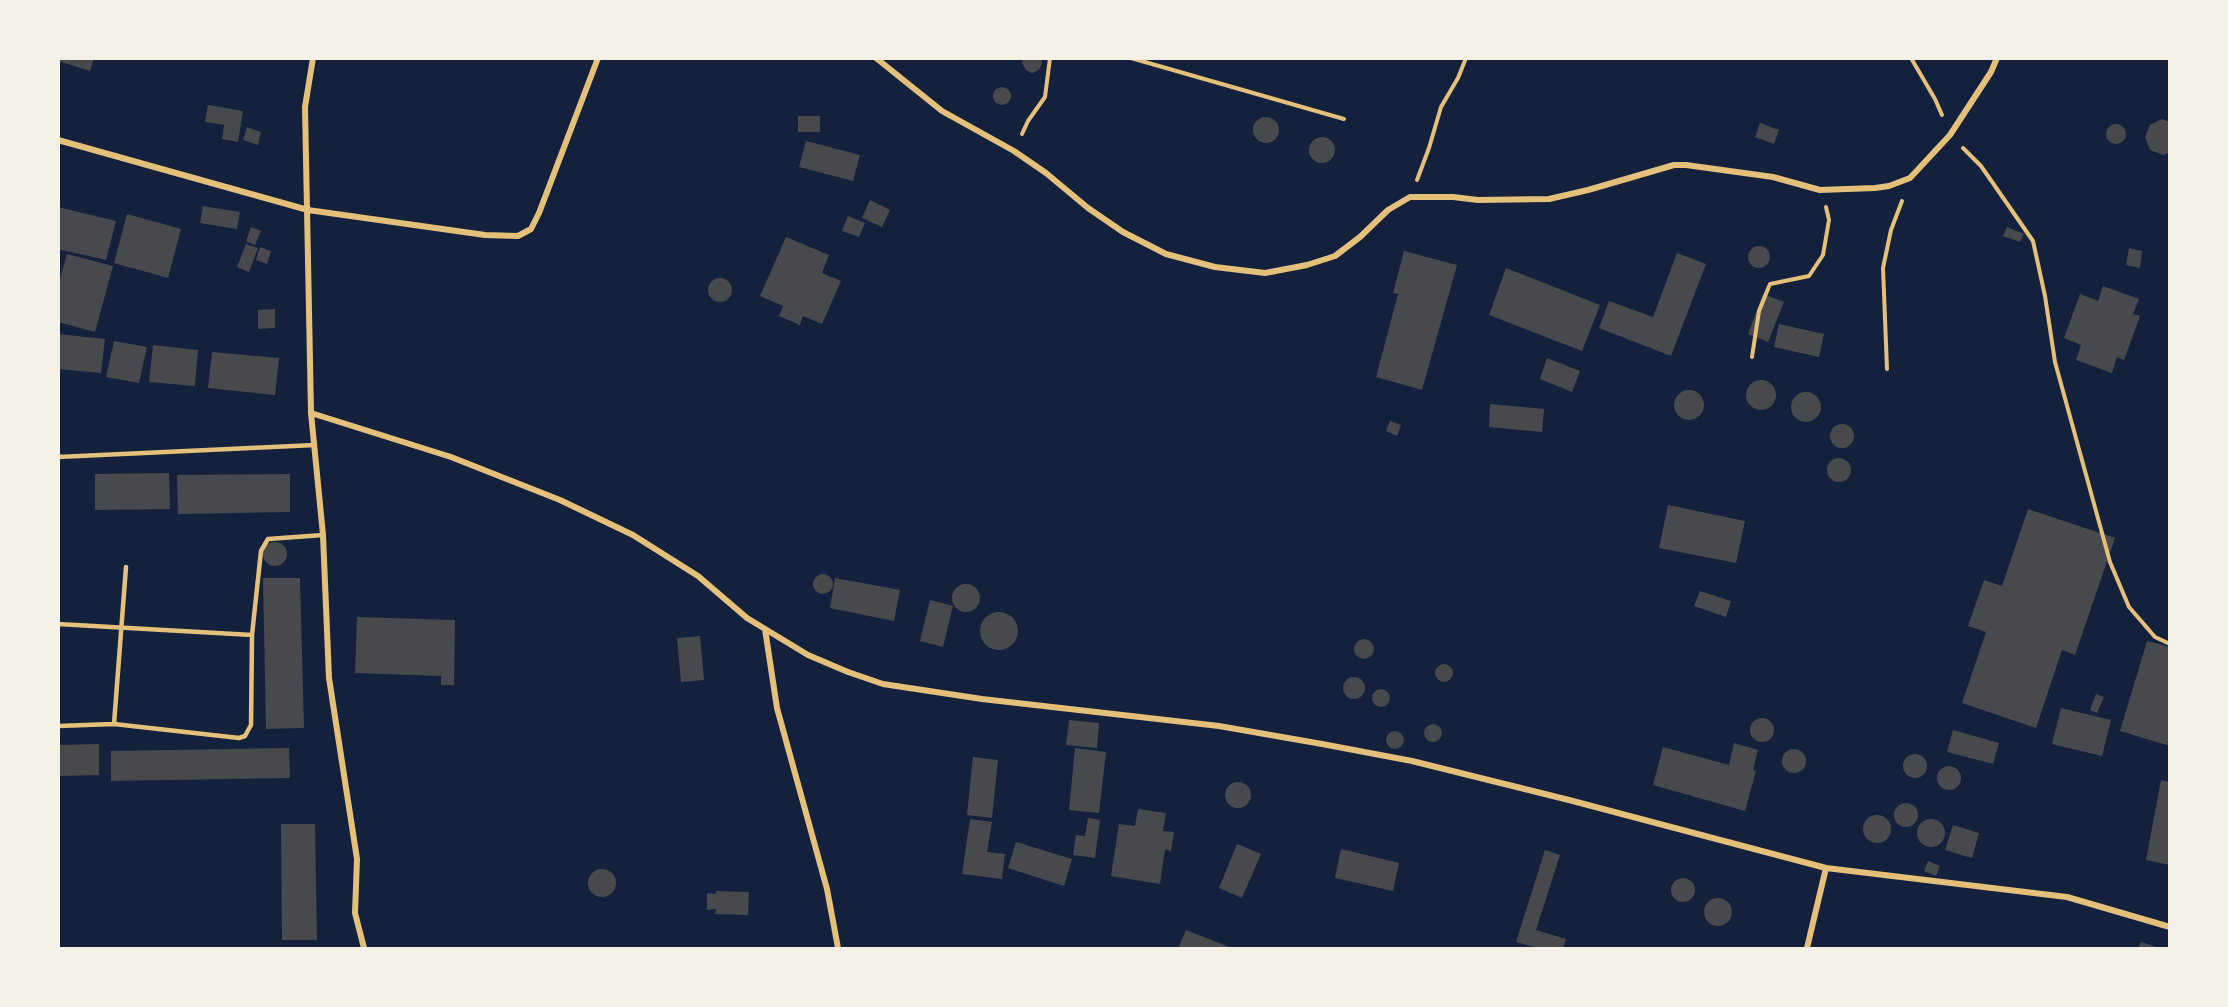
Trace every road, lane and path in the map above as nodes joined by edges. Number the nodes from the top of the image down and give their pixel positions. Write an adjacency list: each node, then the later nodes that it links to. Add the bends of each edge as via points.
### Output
1 (313, 58): 16 (street, via 305,107)
2 (598, 58): 16 (street, via 539,213 525,233 485,235)
3 (876, 58): 12 (street, via 942,111)
4 (1050, 58): 12 (path, via 1045,97)
5 (1131, 58): 9 (path)
6 (1466, 58): 15 (path, via 1441,107)
7 (1911, 58): 10 (path)
8 (1997, 58): 10 (street)
9 (1344, 119)
10 (1950, 135): 13 (street); 28 (path, via 1981,166 2033,241 2055,362 2110,562 2129,607 2155,637)
11 (58, 140): 16 (street)
12 (1014, 151): 15 (street, via 1123,232 1166,254 1215,267 1265,273 1335,256 1388,210)
13 (1910, 178): 14 (street, via 1875,188); 18 (path, via 1891,230 1883,268)
14 (1820, 190): 15 (street, via 1773,177 1674,165 1549,199); 17 (path, via 1829,220 1822,255 1809,276 1770,284 1759,311)
15 (1410, 197)
16 (308, 210): 19 (street)
17 (1752, 357)
18 (1887, 369)
19 (311, 412): 20 (street); 26 (street, via 451,457 560,500 633,535 698,576)
20 (315, 445): 21 (lane); 22 (street)
21 (58, 457)
22 (322, 535): 27 (lane, via 268,538 261,551); 33 (street, via 329,678 357,859 355,913)
23 (126, 567): 25 (lane)
24 (58, 624): 25 (lane)
25 (121, 627): 27 (lane); 29 (lane)
26 (765, 629): 31 (street, via 808,655 883,684 1219,726 1412,761); 34 (street, via 777,708 827,889)
27 (252, 635): 29 (lane, via 251,725 245,736)
28 (2169, 644)
29 (114, 724): 30 (lane)
30 (58, 726)
31 (1826, 868): 32 (street, via 2067,897); 35 (street)
32 (2169, 927)
33 (364, 948)
34 (838, 948)
35 (1807, 948)

